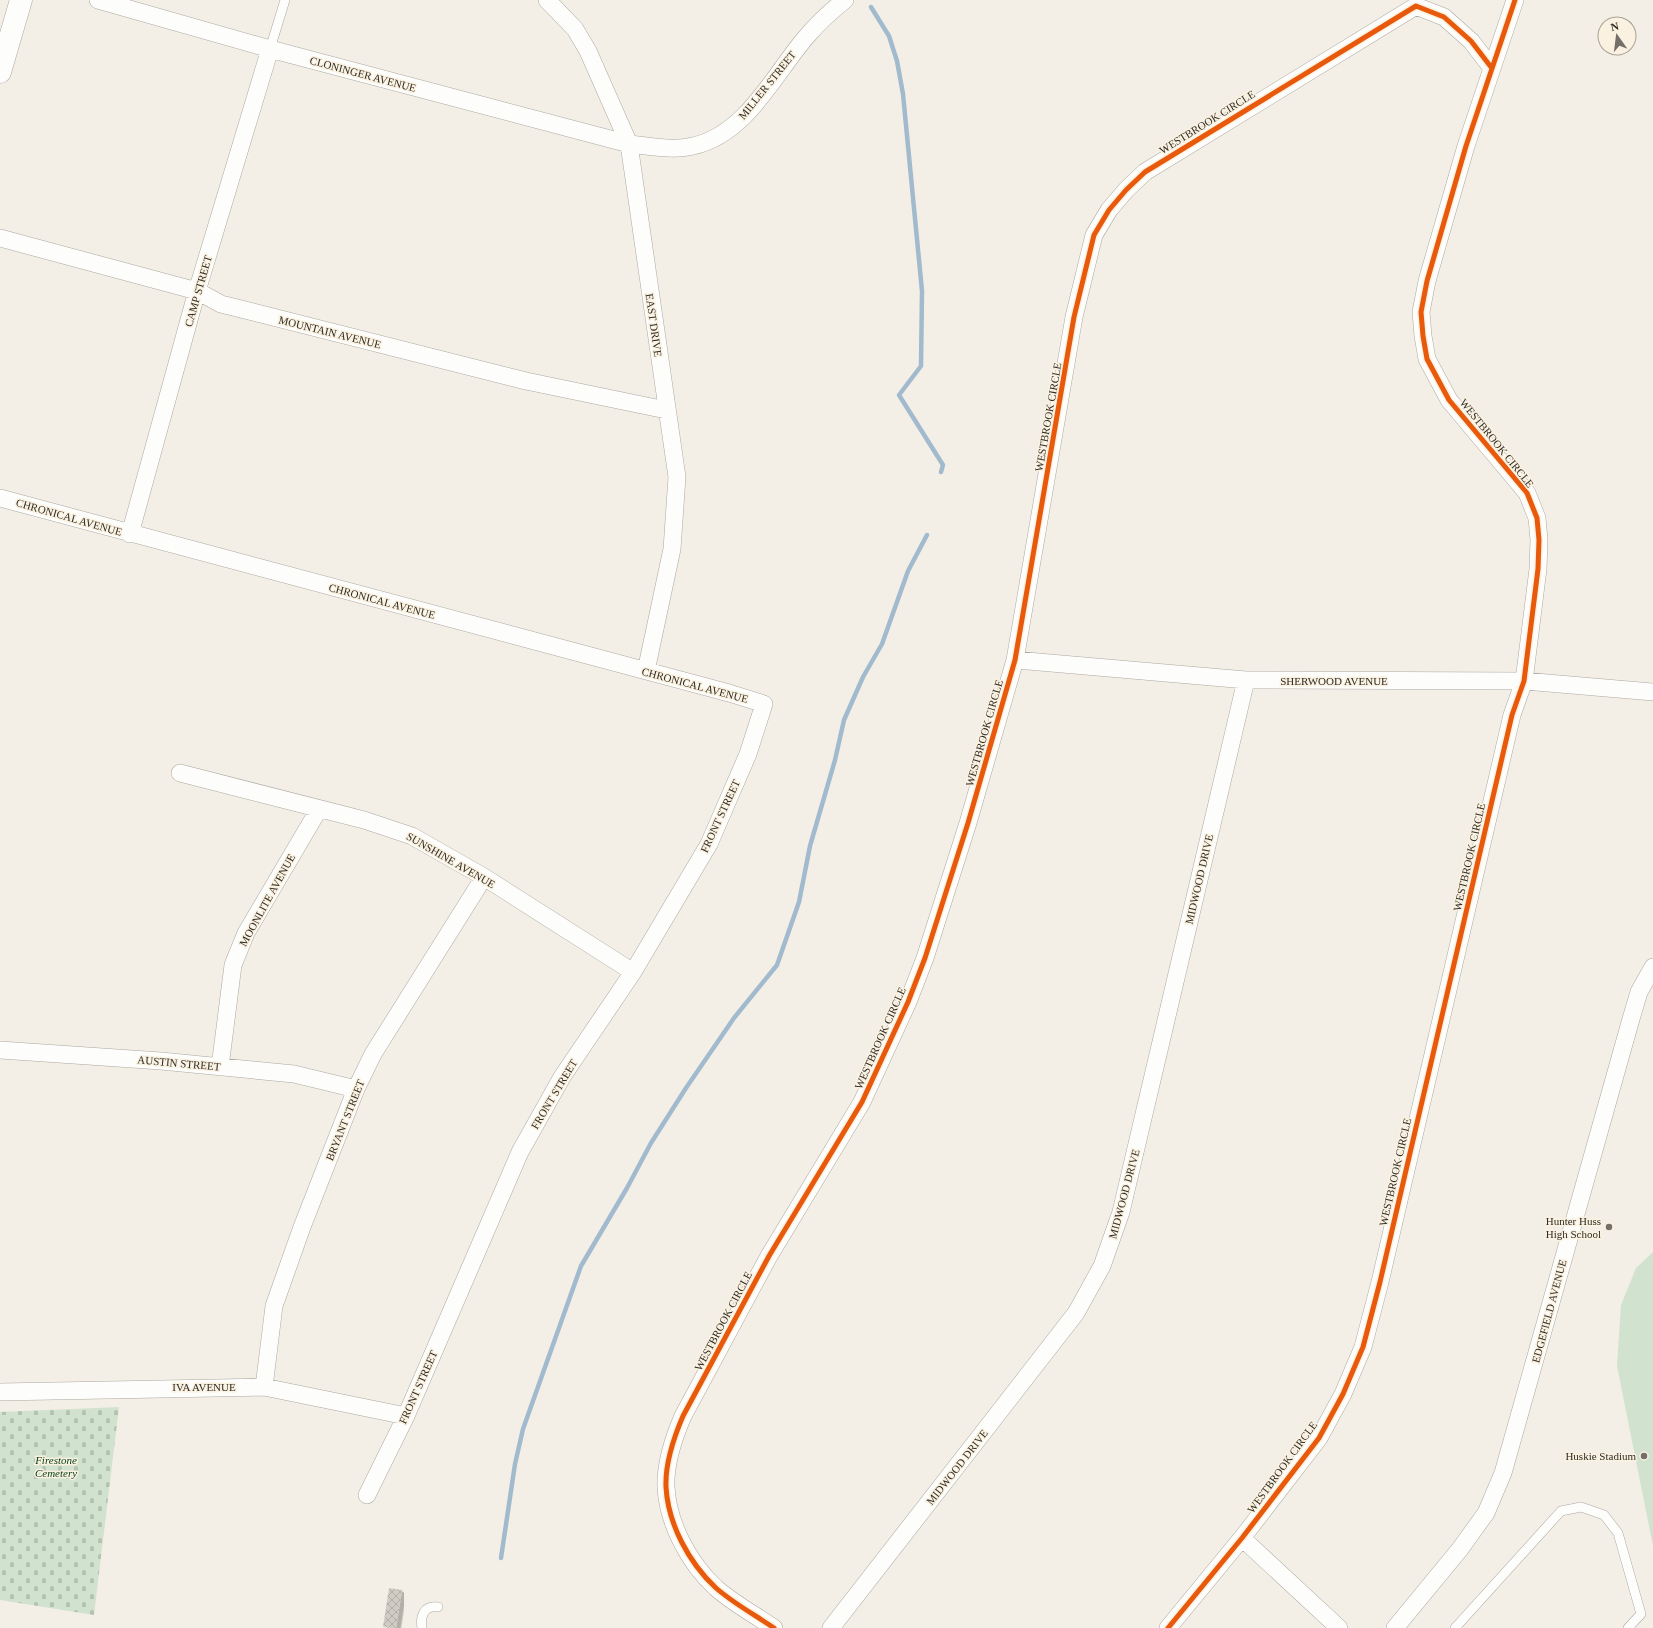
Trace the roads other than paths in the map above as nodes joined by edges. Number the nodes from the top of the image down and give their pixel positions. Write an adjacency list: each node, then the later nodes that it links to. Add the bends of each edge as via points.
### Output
1 (21, 0): 11 (main road)
2 (98, 0): 8 (street, CLONINGER AVENUE)
3 (285, 0): 9 (lane)
4 (547, 0): 12 (street, EAST DRIVE, via 575,29 588,51)
5 (845, 0): 12 (street, MILLER STREET, via 806,36 754,104 734,125 716,138 692,147)
6 (1515, 0): 10 (street, WESTBROOK CIRCLE)
7 (1421, 3): 10 (street, WESTBROOK CIRCLE, via 1444,17 1471,41); 18 (street, WESTBROOK CIRCLE, via 1145,172 1109,210 1094,235 1074,317)
8 (126, 4): 9 (street, CLONINGER AVENUE)
9 (270, 49): 12 (street, CLONINGER AVENUE); 14 (street, CAMP STREET)
10 (1491, 67): 21 (street, WESTBROOK CIRCLE, via 1427,281 1421,312 1427,359 1449,400 1527,494 1537,518 1538,569)
11 (0, 72)
12 (629, 144): 15 (street, EAST DRIVE)
13 (0, 238): 14 (street, MOUNTAIN AVENUE)
14 (197, 291): 15 (street, MOUNTAIN AVENUE, via 221,304 526,380); 17 (street, CAMP STREET)
15 (666, 410): 19 (street, EAST DRIVE, via 677,477 672,549)
16 (0, 498): 17 (street, CHRONICAL AVENUE)
17 (130, 534): 19 (street, CHRONICAL AVENUE)
18 (1015, 660): 20 (street, SHERWOOD AVENUE); 40 (street, WESTBROOK CIRCLE, via 968,823 925,958 908,1002 862,1102 769,1256 674,1435 666,1486 668,1507 689,1555 717,1589)
19 (646, 671): 23 (street, CHRONICAL AVENUE)
20 (1246, 680): 21 (street, SHERWOOD AVENUE); 41 (street, MIDWOOD DRIVE, via 1121,1212 1102,1266 1076,1312)
21 (1524, 681): 22 (street, SHERWOOD AVENUE); 36 (street, WESTBROOK CIRCLE, via 1512,715 1363,1347 1343,1394 1319,1438)
22 (1653, 692)
23 (764, 704): 28 (street, FRONT STREET, via 748,754 709,844)
24 (180, 773): 25 (street, SUNSHINE AVENUE)
25 (319, 809): 26 (street, SUNSHINE AVENUE, via 376,823 412,836); 30 (street, MOONLITE AVENUE, via 246,933 233,966)
26 (484, 877): 28 (street, SUNSHINE AVENUE); 31 (street, BRYANT STREET, via 373,1054)
27 (1653, 967): 38 (street, EDGEFIELD AVENUE, via 1639,992 1630,1019 1503,1473 1486,1513 1460,1550)
28 (633, 972): 34 (street, FRONT STREET, via 562,1077 520,1152)
29 (0, 1050): 30 (street, AUSTIN STREET)
30 (220, 1067): 31 (street, AUSTIN STREET, via 294,1074)
31 (356, 1089): 32 (street, BRYANT STREET, via 274,1306)
32 (264, 1387): 33 (street, IVA AVENUE); 34 (street, IVA AVENUE)
33 (0, 1392)
34 (406, 1416): 35 (street, FRONT STREET)
35 (367, 1495)
36 (1242, 1538): 42 (street, WESTBROOK CIRCLE); 43 (street)
37 (438, 1607): 39 (lane, via 424,1610)
38 (1396, 1627)
39 (422, 1628)
40 (774, 1628)
41 (831, 1628)
42 (1168, 1628)
43 (1339, 1628)
44 (1455, 1628): 45 (lane, via 1561,1511 1581,1507 1604,1515 1618,1533 1641,1614)
45 (1628, 1628)

